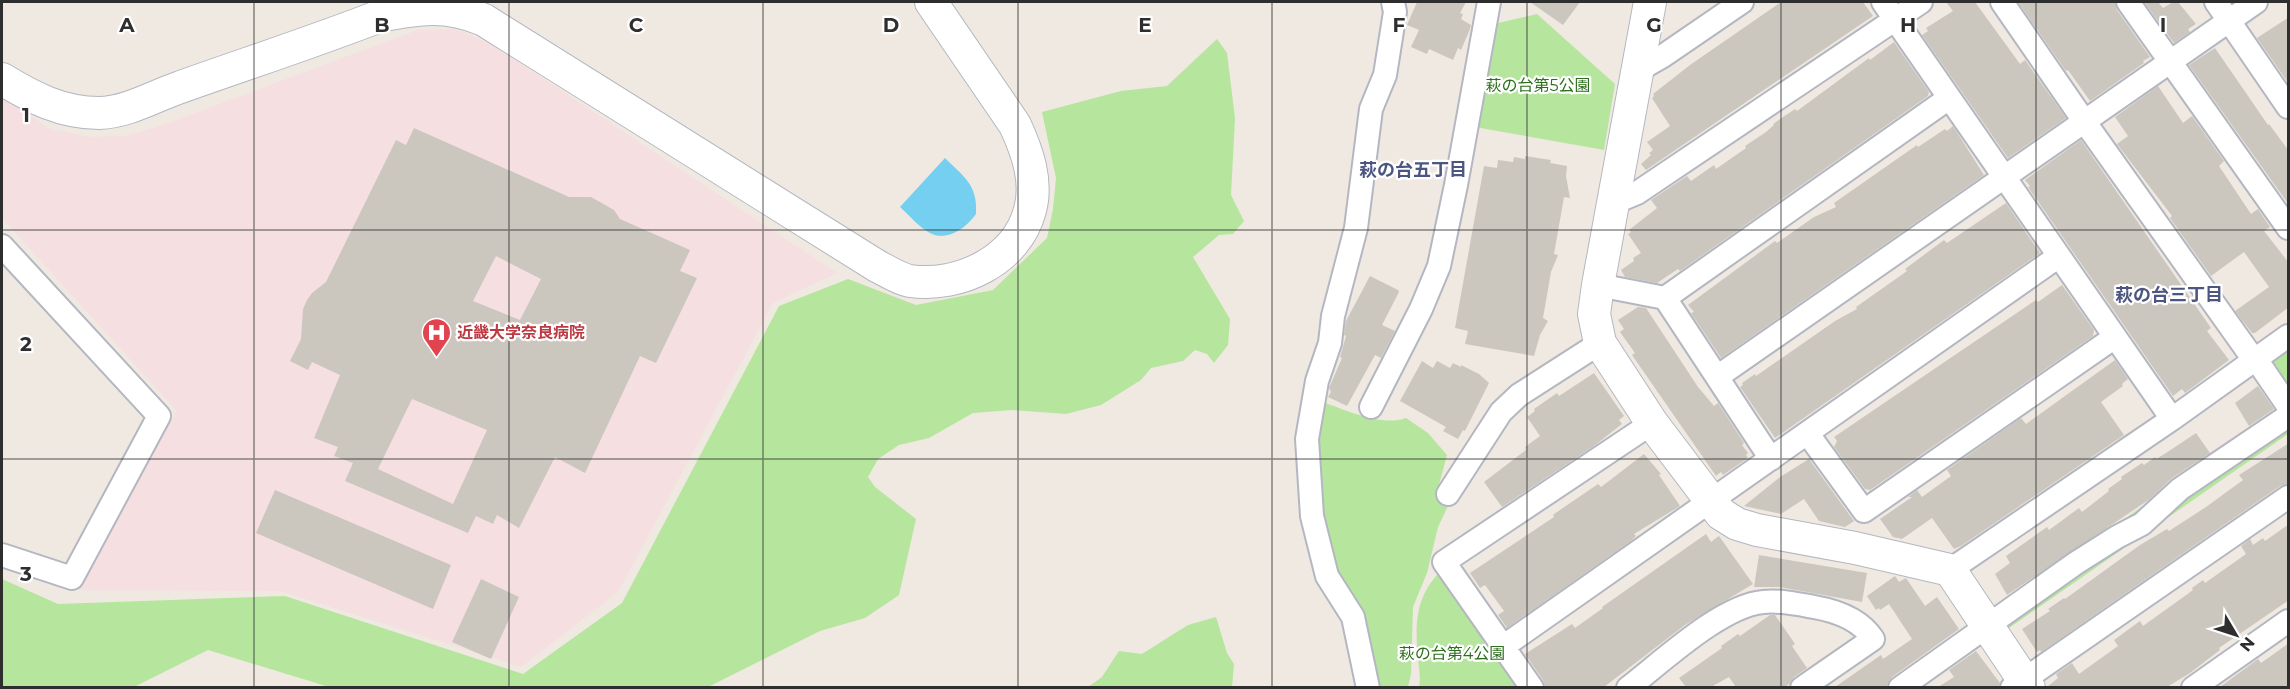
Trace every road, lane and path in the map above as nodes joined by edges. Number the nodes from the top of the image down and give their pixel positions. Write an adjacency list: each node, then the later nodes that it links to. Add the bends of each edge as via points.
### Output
1 (931, 2): 15 (street, via 1015,125 1031,170 1032,187 1031,209 1025,224 1003,255 973,272 940,282 909,281 877,266 467,13 433,8 380,16 132,107 101,113 75,111 36,100)
2 (1393, 2): 47 (street, via 1395,12 1385,75 1371,109 1356,228 1333,316 1330,343 1317,381 1307,439 1312,516 1327,576 1353,617)
3 (1489, 2): 32 (street, via 1438,266 1421,309)
4 (1650, 2): 14 (street)
5 (1742, 2): 14 (street)
6 (1921, 2): 11 (street)
7 (2002, 2): 18 (street)
8 (2128, 2): 13 (street)
9 (2216, 2): 12 (street)
10 (2256, 2): 12 (street)
11 (1889, 11): 16 (street); 20 (street, via 1637,193)
12 (2229, 20): 13 (street); 17 (street)
13 (2170, 61): 18 (street); 21 (street)
14 (1637, 71): 20 (street)
15 (2, 79)
16 (1949, 98): 19 (street); 25 (street)
17 (2289, 107)
18 (2084, 122): 19 (street); 29 (street)
19 (2004, 177): 23 (street); 30 (street)
20 (1613, 203): 24 (street)
21 (2289, 228)
22 (2, 246): 41 (street, via 159,416 72,578)
23 (2059, 256): 27 (street); 36 (street)
24 (1598, 285): 25 (street); 28 (street, via 1594,314)
25 (1665, 298): 30 (street)
26 (2289, 336): 29 (street)
27 (2115, 337): 34 (street); 36 (street, via 1864,511)
28 (1600, 343): 35 (street); 38 (street, via 1518,395 1501,412)
29 (2255, 360): 31 (street); 34 (street)
30 (1717, 377): 37 (street)
31 (2289, 406)
32 (1371, 407)
33 (2289, 416): 44 (street, via 2180,489 2142,524)
34 (2172, 419): 42 (street)
35 (1652, 423): 40 (street); 45 (street, via 1444,562)
36 (1808, 434): 37 (street)
37 (1771, 459): 40 (street)
38 (1448, 494)
39 (2289, 497): 46 (street)
40 (1710, 501): 42 (street, via 1737,524 1757,530); 45 (street)
41 (2, 555)
42 (1950, 570): 44 (street)
43 (2289, 621): 52 (street)
44 (1988, 626): 46 (street); 51 (street)
45 (1504, 646): 48 (street)
46 (2021, 685)
47 (1368, 687)
48 (1532, 687)
49 (1628, 687): 50 (street, via 1725,614 1743,605 1784,602 1836,611 1867,629 1874,639)
50 (1802, 687)
51 (1900, 687)
52 (2193, 687)

